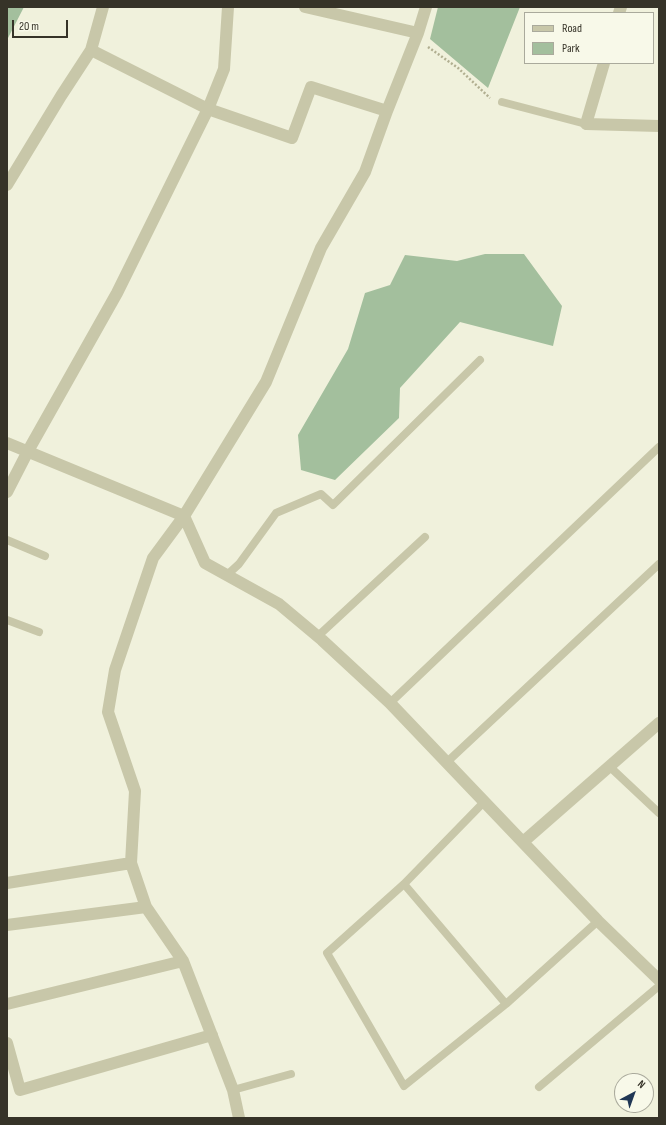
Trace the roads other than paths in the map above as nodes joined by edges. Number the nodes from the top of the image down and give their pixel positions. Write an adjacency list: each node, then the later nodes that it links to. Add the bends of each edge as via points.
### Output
1 (103, 7): 6 (street)
2 (228, 7): 9 (street, via 224,68)
3 (305, 7): 5 (street)
4 (426, 7): 5 (street)
5 (417, 36): 10 (street)
6 (92, 50): 9 (street); 13 (street)
7 (604, 64): 11 (street)
8 (502, 102): 11 (lane)
9 (208, 109): 10 (street, via 292,138 311,87); 17 (street, via 118,292)
10 (387, 111): 19 (street, via 365,172 320,248 266,382)
11 (586, 124): 12 (street)
12 (659, 126)
13 (7, 185)
14 (480, 360): 24 (lane, via 333,505 321,494 276,513 239,564)
15 (7, 443): 17 (street)
16 (658, 449): 28 (lane)
17 (28, 451): 18 (street); 19 (street)
18 (7, 492)
19 (184, 516): 24 (street, via 205,563); 35 (street, via 153,558 115,670 108,712 135,791)
20 (425, 537): 27 (lane)
21 (7, 540): 22 (lane)
22 (45, 556)
23 (659, 564): 30 (lane)
24 (227, 575): 27 (street, via 279,604)
25 (7, 620): 26 (lane)
26 (39, 632)
27 (318, 636): 28 (street)
28 (390, 703): 30 (street)
29 (659, 723): 31 (street)
30 (446, 763): 32 (street)
31 (610, 766): 33 (lane); 34 (street)
32 (484, 802): 34 (street); 37 (lane)
33 (659, 813)
34 (523, 842): 39 (street)
35 (131, 863): 36 (street); 38 (street)
36 (7, 883)
37 (404, 884): 45 (lane); 45 (lane, via 327,953 404,1086)
38 (146, 907): 40 (street); 41 (street)
39 (598, 921): 42 (street); 45 (lane)
40 (7, 925)
41 (183, 961): 44 (street); 46 (street)
42 (659, 980)
43 (659, 986): 49 (lane)
44 (7, 1004)
45 (506, 1004)
46 (212, 1035): 47 (street, via 20,1090); 50 (street)
47 (7, 1043)
48 (291, 1074): 50 (lane)
49 (539, 1087)
50 (233, 1090): 51 (street)
51 (239, 1118)

